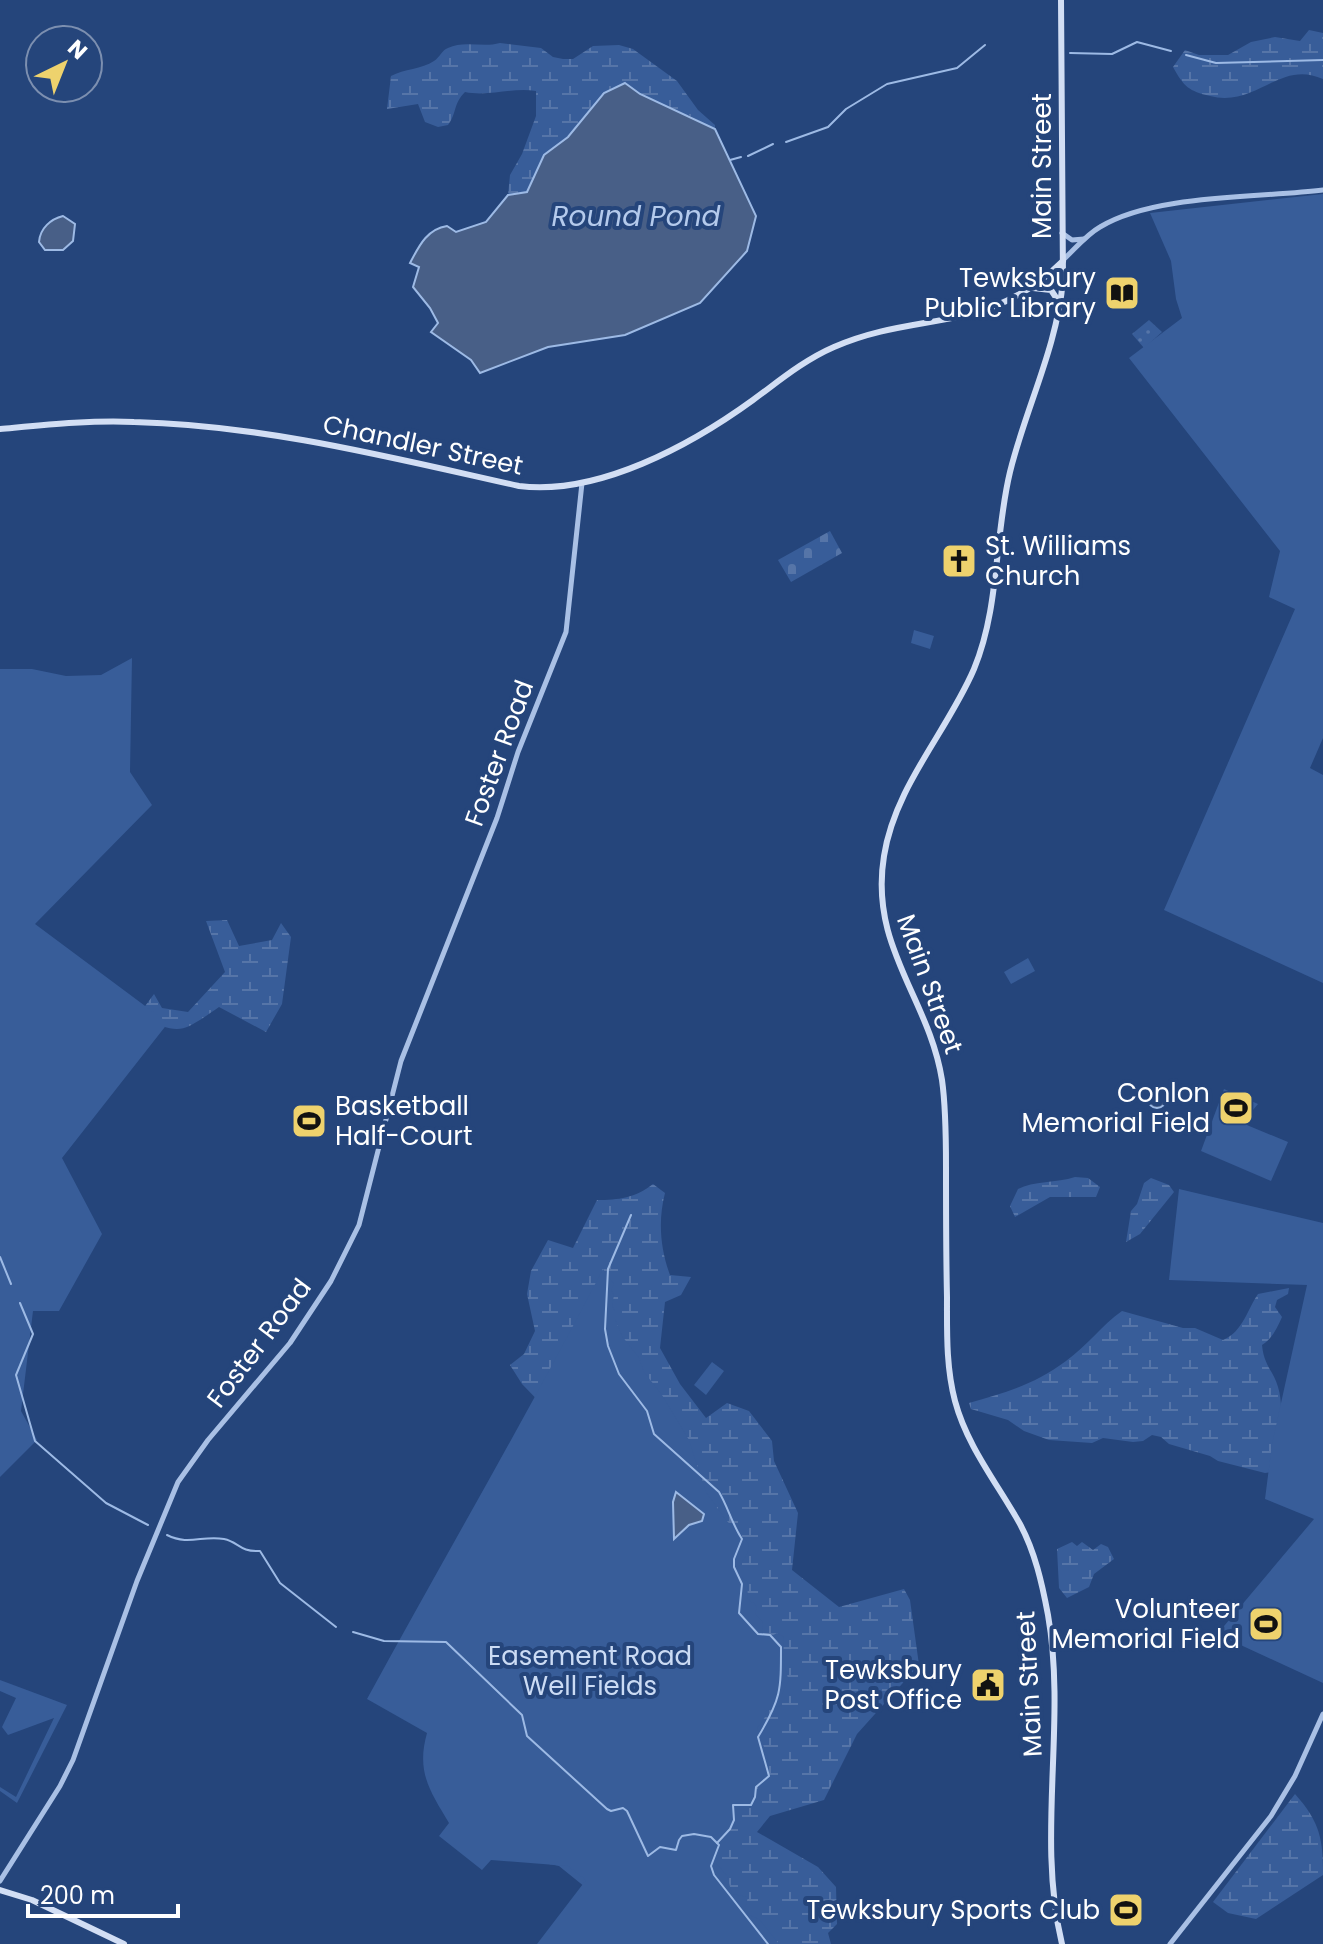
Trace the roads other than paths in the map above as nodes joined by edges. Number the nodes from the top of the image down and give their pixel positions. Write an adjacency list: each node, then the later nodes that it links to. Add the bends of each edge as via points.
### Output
1 (1061, 0): 3 (main road, Main Street)
2 (1323, 190): 4 (street, Chandler Street, via 1145,209 1113,220)
3 (1062, 233): 4 (street, via 1072,240); 5 (main road, Main Street)
4 (1085, 239): 5 (street, Chandler Street)
5 (1063, 261): 6 (main road, Chandler Street); 7 (main road, Main Street)
6 (1033, 288): 7 (main road, via 1051,290); 9 (main road, Chandler Street, via 986,311 835,346 684,444)
7 (1061, 306): 14 (main road, Main Street, via 1009,475 986,633 963,690 897,811 887,839 881,889 889,942 932,1042 942,1082 947,1348 954,1397 970,1441 1029,1544 1048,1619 1055,1693 1052,1886)
8 (0, 429): 9 (main road, Chandler Street, via 164,423 294,438 519,486)
9 (582, 483): 11 (street, Foster Road, via 566,632 403,1053 353,1240 290,1343 178,1482 73,1760)
10 (1323, 1714): 15 (street, via 1271,1816)
11 (0, 1881)
12 (0, 1890): 13 (main road)
13 (124, 1944)
14 (1062, 1944)
15 (1170, 1944)

